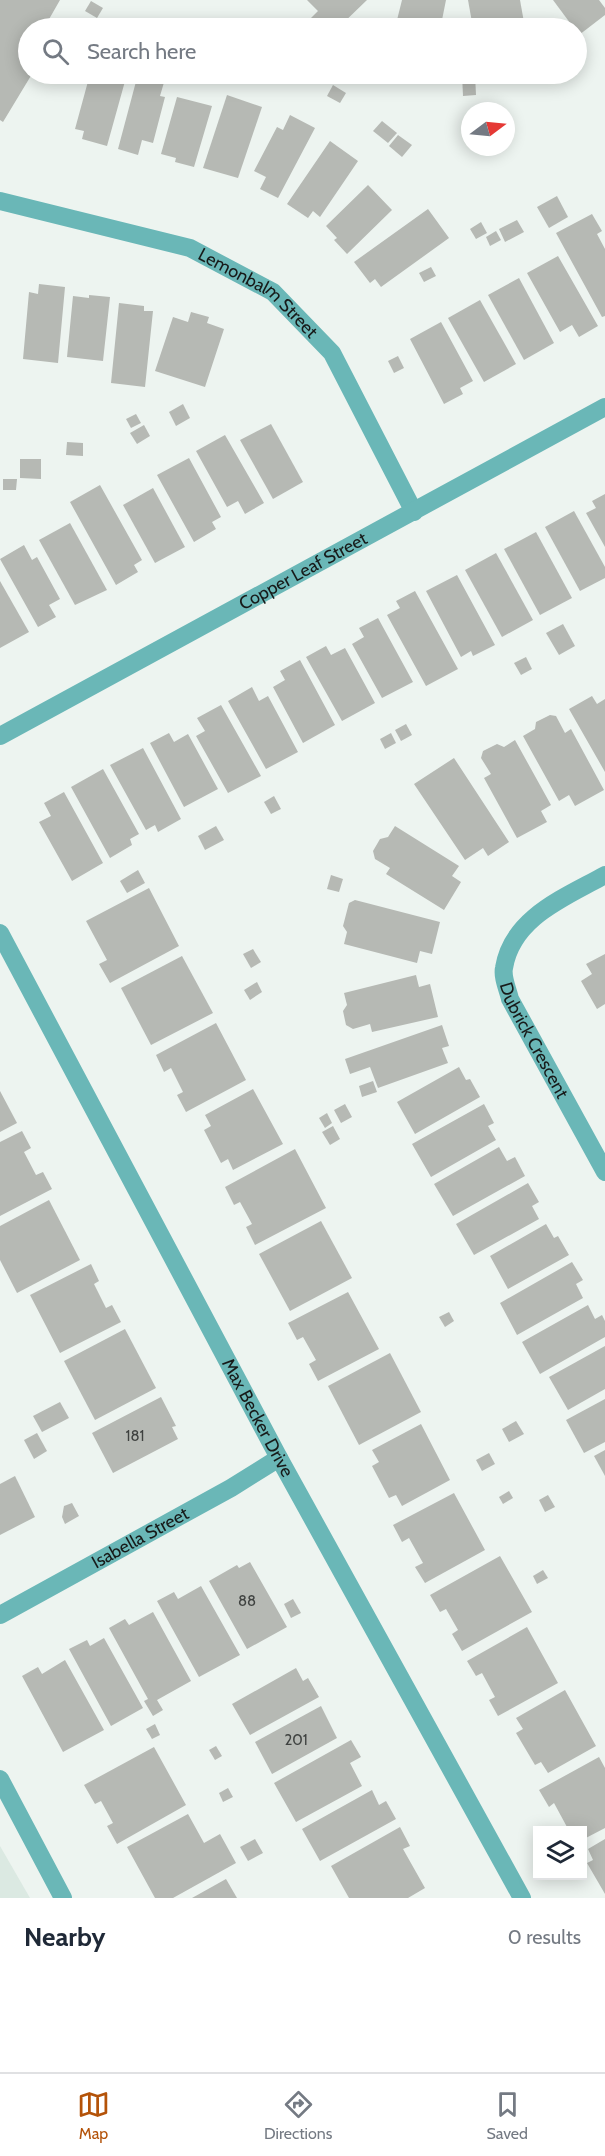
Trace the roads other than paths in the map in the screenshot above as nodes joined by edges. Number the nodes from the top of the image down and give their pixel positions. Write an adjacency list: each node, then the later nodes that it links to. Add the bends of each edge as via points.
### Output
1 (0, 201): 3 (street, Lemonbalm Street, via 190,248 273,292 332,353)
2 (605, 407): 3 (street, Copper Leaf Street)
3 (414, 512): 4 (street, Copper Leaf Street)
4 (0, 736)
5 (605, 875): 7 (street, Dubrick Crescent, via 529,921 512,942 503,970 510,999)
6 (0, 933): 8 (street, Max Becker Drive)
7 (605, 1172)
8 (279, 1458): 9 (street, Isabella Street); 12 (street, Max Becker Drive)
9 (0, 1615)
10 (0, 1779): 11 (street)
11 (63, 1898)
12 (522, 1898)

